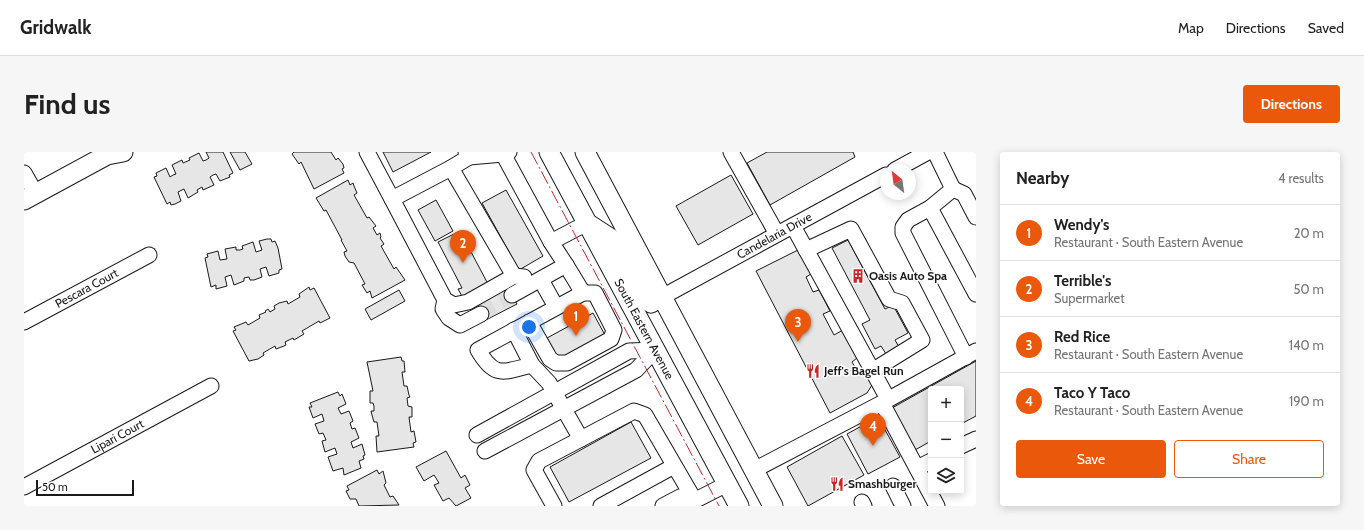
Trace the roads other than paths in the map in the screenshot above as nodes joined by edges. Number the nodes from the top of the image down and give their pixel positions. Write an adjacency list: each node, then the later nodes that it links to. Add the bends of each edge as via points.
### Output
1 (368, 152): 16 (street)
2 (549, 152): 19 (main road, South Eastern Avenue)
3 (586, 152): 31 (main road)
4 (731, 152): 21 (street)
5 (928, 152): 10 (street)
6 (935, 152): 14 (street)
7 (113, 153): 15 (main road)
8 (505, 153): 9 (street); 22 (street)
9 (468, 154): 11 (street)
10 (906, 164)
11 (450, 168): 16 (street); 26 (street)
12 (24, 173): 15 (street)
13 (880, 178): 20 (street, Candelaria Drive)
14 (953, 189): 17 (street); 18 (street, via 964,194)
15 (30, 197)
16 (392, 199): 32 (street)
17 (930, 208): 29 (street); 40 (street, via 908,220 903,227 903,233)
18 (976, 217)
19 (587, 223): 22 (street); 31 (main road, via 610,238 645,298 651,303); 39 (main road, South Eastern Avenue)
20 (793, 226): 21 (street, Candelaria Drive); 23 (street)
21 (777, 234): 31 (street, Candelaria Drive)
22 (551, 242): 25 (street)
23 (806, 250): 42 (street); 42 (street, via 851,229 889,299 902,303 922,340)
24 (148, 255): 35 (street, Pescara Court)
25 (566, 265): 27 (street); 28 (street)
26 (514, 276): 27 (street); 32 (street, via 468,302 454,305)
27 (541, 280): 30 (street); 33 (street)
28 (583, 293): 33 (street); 36 (street, via 595,293 614,330 610,339 567,363 556,364 550,358)
29 (976, 294)
30 (512, 295)
31 (662, 297): 38 (main road)
32 (445, 300): 34 (street, via 443,309 449,318 460,325)
33 (556, 307): 36 (street)
34 (480, 314)
35 (24, 322)
36 (529, 322): 37 (street)
37 (514, 330): 41 (street); 41 (street, via 478,350 491,368 501,372)
38 (682, 336): 39 (main road); 55 (main road)
39 (655, 350): 44 (street, via 629,351); 46 (street, via 636,370); 56 (main road, South Eastern Avenue)
40 (971, 354): 45 (street)
41 (532, 365): 44 (street)
42 (872, 371): 45 (street)
43 (211, 386): 58 (street, Lipari Court)
44 (554, 392): 46 (street); 47 (street)
45 (885, 401): 54 (street); 55 (street)
46 (564, 410): 48 (street); 51 (street)
47 (477, 435)
48 (581, 439): 53 (street, via 634,411 645,415); 60 (street, via 539,461 534,470)
49 (976, 439): 50 (street)
50 (964, 445)
51 (486, 451)
52 (928, 462): 54 (street)
53 (674, 466): 59 (street); 61 (street)
54 (917, 468): 66 (street)
55 (754, 470): 64 (main road)
56 (727, 484): 59 (street); 63 (main road, South Eastern Avenue)
57 (893, 486): 65 (street)
58 (24, 487)
59 (695, 501): 62 (street, via 688,504 680,497)
60 (554, 506)
61 (601, 506)
62 (663, 506)
63 (739, 506)
64 (773, 506)
65 (903, 506)
66 (937, 506)

